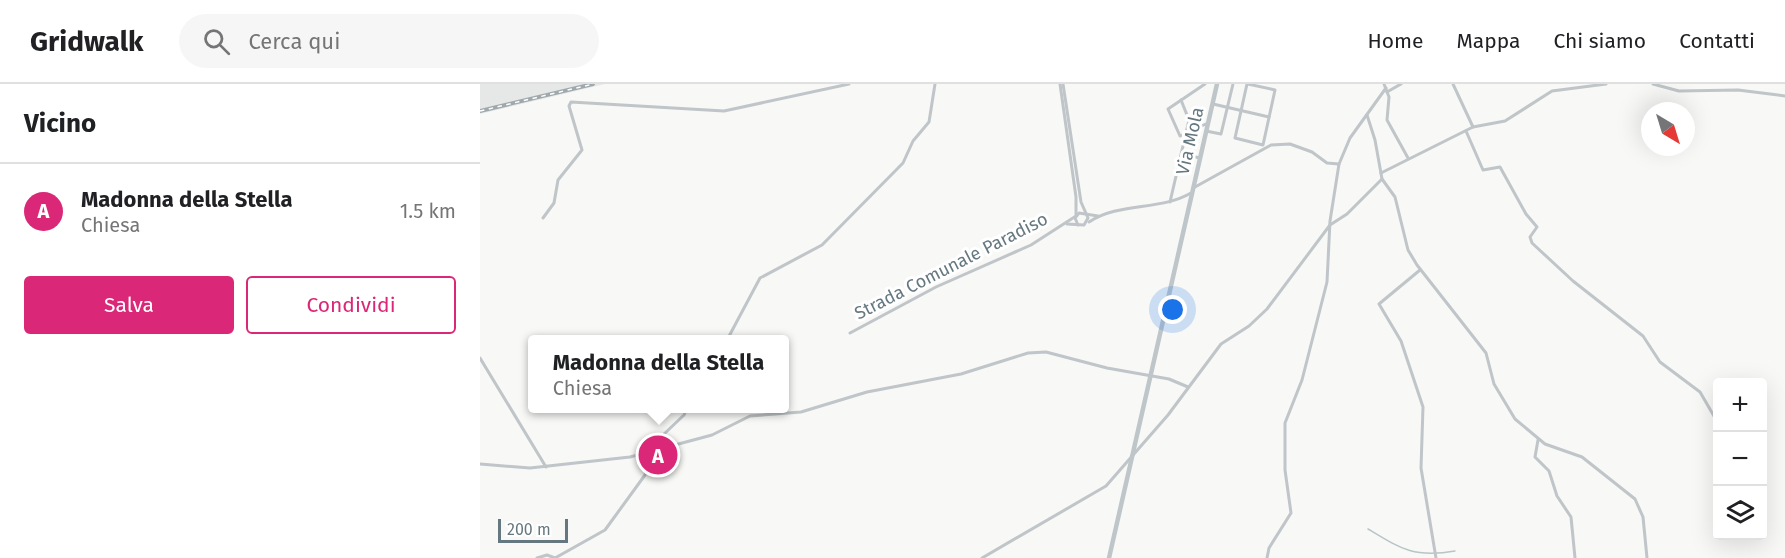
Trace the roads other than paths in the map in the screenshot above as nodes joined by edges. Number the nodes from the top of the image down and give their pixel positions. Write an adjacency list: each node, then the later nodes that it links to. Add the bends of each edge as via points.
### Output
1 (849, 84): 36 (street, via 724,111 571,102 582,150 558,180 554,203)
2 (935, 84): 43 (street, via 929,122 913,141 903,163 827,241 760,278)
3 (1061, 84): 33 (street, via 1079,194); 34 (street)
4 (1205, 84): 14 (street)
5 (1217, 84): 15 (main road, Via Mola)
6 (1233, 84): 16 (street)
7 (1248, 84): 17 (street); 19 (street, via 1275,90)
8 (1401, 84): 12 (street)
9 (1453, 84): 21 (street)
10 (1606, 84): 21 (street, via 1555,90 1505,121)
11 (1653, 84): 13 (street, via 1679,91 1738,90)
12 (1386, 88): 18 (street); 27 (street, via 1387,120)
13 (1785, 96)
14 (1180, 100): 24 (street, via 1189,120); 24 (street, via 1168,109 1180,136)
15 (1213, 104): 16 (street); 20 (main road, Via Mola)
16 (1227, 108): 17 (street); 22 (street, via 1221,134)
17 (1242, 111): 19 (street); 19 (street, via 1235,138 1263,145)
18 (1367, 115): 28 (street, via 1348,141); 29 (street)
19 (1269, 117)
20 (1208, 123): 22 (main road, Via Mola); 24 (street)
21 (1473, 127): 23 (street)
22 (1206, 130): 26 (main road, Via Mola)
23 (1466, 131): 27 (street); 50 (street, via 1483,170 1500,167 1537,227 1530,237 1532,243 1644,336 1660,362 1700,392)
24 (1186, 133): 25 (street)
25 (1182, 154): 26 (street); 32 (street)
26 (1200, 158): 31 (main road, Via Mola)
27 (1408, 158): 29 (street)
28 (1339, 164): 31 (street, via 1327,163 1309,150 1290,144 1271,145); 40 (street)
29 (1381, 173): 30 (street)
30 (1382, 179): 40 (street, via 1347,214); 41 (street, via 1395,197 1408,250)
31 (1193, 190): 32 (street); 45 (main road, Via Mola)
32 (1170, 202): 35 (street)
33 (1086, 214): 34 (street); 35 (street); 37 (street)
34 (1076, 216): 38 (street, Strada Comunale Paradiso); 39 (street)
35 (1098, 216): 37 (street)
36 (543, 218)
37 (1087, 223): 39 (street, Strada Comunale Paradiso)
38 (1065, 224): 39 (street, Strada Comunale Paradiso); 42 (street, Strada Comunale Paradiso, via 1031,245 936,287)
39 (1078, 225)
40 (1330, 225): 46 (street, via 1271,305 1249,326 1221,344); 60 (street, via 1327,282 1302,380 1285,423 1285,470 1291,513)
41 (1420, 270): 51 (street, via 1486,353 1494,384 1513,417); 61 (street, via 1379,304 1401,341 1423,407 1421,468)
42 (850, 333)
43 (730, 335)
44 (480, 358): 55 (street)
45 (1150, 376): 46 (street); 49 (street, via 1046,352 1028,353 961,374 867,392); 53 (main road, Via Mola)
46 (1188, 387): 53 (street)
47 (685, 413): 52 (street, via 663,435)
48 (788, 413): 52 (street, via 750,416 712,435)
49 (789, 413)
50 (1713, 414)
51 (1538, 440): 62 (street, via 1534,458 1549,471 1556,495 1571,517); 63 (street, via 1579,455 1633,497 1643,517)
52 (658, 447): 55 (street, via 630,457); 57 (street, via 645,475 605,530)
53 (1131, 460): 58 (street, via 1102,489); 59 (main road, Via Mola)
54 (480, 464): 55 (street)
55 (546, 467)
56 (537, 558): 57 (street)
57 (555, 558)
58 (982, 558)
59 (1109, 558)
60 (1267, 558)
61 (1436, 558)
62 (1575, 558)
63 (1647, 558)

